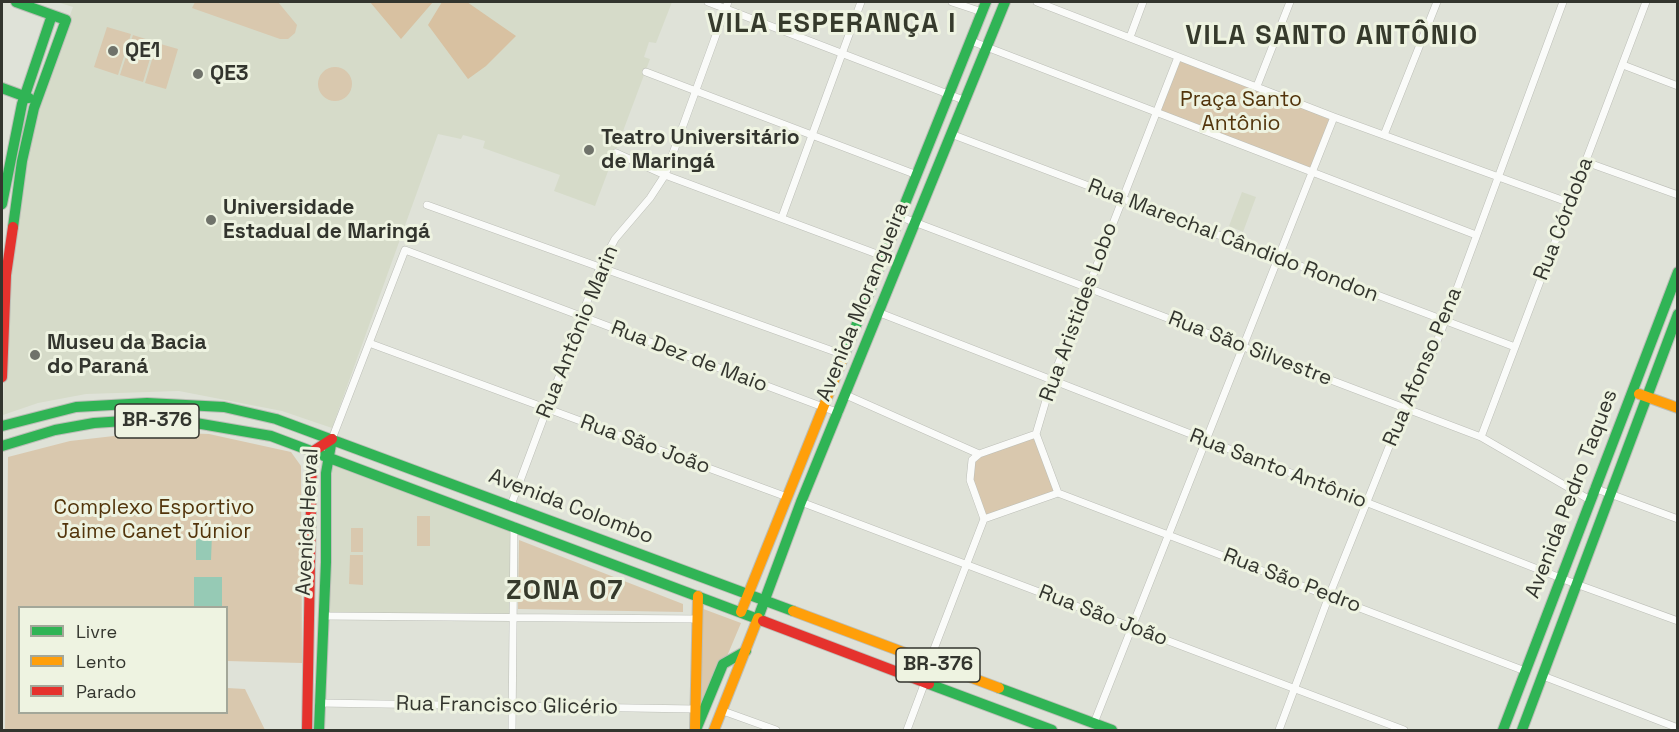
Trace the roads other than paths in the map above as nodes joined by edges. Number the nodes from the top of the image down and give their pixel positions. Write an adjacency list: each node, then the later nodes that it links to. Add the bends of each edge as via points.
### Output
1 (16, 2): 14 (main road)
2 (708, 2): 12 (street)
3 (861, 2): 18 (street)
4 (952, 2): 13 (street)
5 (1005, 2): 17 (main road, Avenida Morangueira)
6 (1037, 2): 15 (street)
7 (1143, 2): 15 (street)
8 (1290, 2): 22 (street)
9 (1437, 2): 34 (street)
10 (1563, 2): 42 (street, Rua Afonso Pena)
11 (1646, 2): 20 (street, Rua Córdoba)
12 (727, 5): 18 (street); 25 (street, Rua Antônio Marin)
13 (984, 7): 16 (main road, Avenida Morangueira)
14 (52, 15): 27 (main road); 28 (main road, via 66,20)
15 (1130, 37): 19 (street)
16 (971, 41): 17 (street); 26 (main road, Avenida Morangueira)
17 (988, 47): 29 (main road, Avenida Morangueira); 30 (street)
18 (842, 53): 26 (street); 33 (street)
19 (1178, 57): 22 (street); 30 (street, Rua Aristides Lobo)
20 (1623, 64): 23 (street); 37 (street, Rua Córdoba)
21 (646, 72): 25 (street)
22 (1257, 86): 31 (street)
23 (1677, 86)
24 (2, 88): 27 (main road)
25 (695, 92): 33 (street); 39 (street, Rua Antônio Marin)
26 (951, 94): 29 (street); 40 (main road, Avenida Morangueira)
27 (24, 96): 28 (main road); 41 (main road)
28 (37, 100): 36 (main road)
29 (966, 100): 32 (main road, Avenida Morangueira)
30 (1157, 112): 38 (street); 44 (street, Rua Aristides Lobo)
31 (1334, 117): 34 (street); 38 (street)
32 (951, 134): 44 (street, Rua Marechal Cândido Rondon); 50 (main road, Avenida Morangueira)
33 (812, 135): 40 (street); 48 (street)
34 (1384, 135): 42 (street)
35 (616, 153): 39 (street)
36 (22, 161): 41 (main road); 65 (main road, via 6,275)
37 (1586, 162): 43 (street); 45 (street, Rua Córdoba)
38 (1313, 172): 51 (street); 53 (street)
39 (665, 175): 48 (street); 54 (street, Rua Antônio Marin, via 615,239)
40 (917, 175): 49 (main road, Avenida Morangueira)
41 (6, 178): 46 (main road)
42 (1498, 178): 45 (street); 51 (street, Rua Afonso Pena)
43 (1677, 195)
44 (1121, 199): 53 (street, Rua Marechal Cândido Rondon); 56 (street, Rua Aristides Lobo)
45 (1570, 203): 63 (street, Rua Córdoba)
46 (2, 204)
47 (427, 204): 54 (street)
48 (782, 217): 52 (street)
49 (901, 217): 50 (street, Rua São Silvestre); 52 (main road, Avenida Morangueira)
50 (916, 223): 56 (street, Rua São Silvestre); 57 (main road, Avenida Morangueira)
51 (1476, 235): 60 (street, Rua Afonso Pena)
52 (885, 257): 64 (main road, Avenida Morangueira)
53 (1279, 258): 60 (street, Rua Marechal Cândido Rondon); 62 (street)
54 (600, 267): 59 (street, Rua Antônio Marin); 64 (street)
55 (1677, 272): 67 (main road, Avenida Pedro Taques)
56 (1088, 288): 62 (street, Rua São Silvestre); 66 (street, Rua Aristides Lobo)
57 (880, 313): 66 (street, Rua Santo Antônio); 68 (main road, Avenida Morangueira)
58 (1677, 314): 69 (main road, Avenida Pedro Taques)
59 (582, 316): 61 (street, Rua Dez de Maio, via 405,250); 70 (street, Rua Dez de Maio); 73 (street, Rua Antônio Marin)
60 (1445, 321): 63 (street, Rua Marechal Cândido Rondon); 71 (street, Rua Afonso Pena, via 1423,377)
61 (369, 344): 73 (street, Rua São João); 78 (street)
62 (1243, 347): 71 (street, Rua São Silvestre); 79 (street)
63 (1515, 347): 77 (street, Rua Córdoba)
64 (844, 355): 70 (main road, Avenida Morangueira)
65 (2, 376)
66 (1052, 380): 76 (street, Rua Aristides Lobo); 79 (street, Rua Santo Antônio)
67 (1633, 391): 69 (main road); 84 (main road, Avenida Pedro Taques)
68 (846, 395): 74 (main road, Avenida Morangueira); 82 (street)
69 (1646, 396): 72 (main road); 87 (main road, Avenida Pedro Taques)
70 (822, 407): 74 (street, Rua Dez de Maio); 89 (main road, Avenida Morangueira)
71 (1405, 407): 77 (street, Rua São Silvestre); 92 (street, Rua Afonso Pena)
72 (1677, 408)
73 (547, 409): 89 (street, Rua São João); 93 (street, Rua Antônio Marin)
74 (839, 413): 91 (main road, Avenida Morangueira)
75 (2, 426): 78 (main road, Avenida Colombo / BR-376, via 76,407 186,403 276,419)
76 (1036, 434): 82 (street); 86 (street)
77 (1481, 437): 90 (street, Rua São Silvestre)
78 (332, 438): 81 (main road, Avenida Herval); 83 (main road, Avenida Herval); 85 (main road, Avenida Colombo / BR-376)
79 (1206, 440): 92 (street, Rua Santo Antônio); 99 (street)
80 (2, 446): 81 (main road, Avenida Colombo / BR-376, via 84,424 150,420 226,427 271,436)
81 (312, 452): 83 (main road, Avenida Colombo / BR-376); 100 (main road, Avenida Herval)
82 (979, 454): 96 (street, via 972,460 970,480)
83 (327, 456): 94 (main road, Avenida Colombo / BR-376); 102 (main road, Avenida Herval)
84 (1594, 488): 87 (street); 90 (main road, Avenida Pedro Taques)
85 (468, 489): 88 (main road, Avenida Colombo / BR-376); 94 (main road)
86 (1058, 493): 96 (street); 99 (street, Rua São Pedro)
87 (1609, 493): 97 (street); 107 (main road, Avenida Pedro Taques)
88 (481, 494): 93 (main road, Avenida Colombo / BR-376); 95 (main road)
89 (787, 497): 108 (main road, Avenida Morangueira)
90 (1590, 500): 106 (main road, Avenida Pedro Taques)
91 (801, 502): 103 (street, Rua São João); 111 (main road, Avenida Morangueira)
92 (1368, 503): 106 (street, Rua Santo Antônio); 110 (street, Rua Afonso Pena)
93 (511, 505): 101 (main road, Avenida Colombo / BR-376)
94 (462, 506): 95 (main road, Avenida Colombo / BR-376)
95 (474, 512): 98 (main road, Avenida Colombo / BR-376)
96 (984, 519): 103 (street)
97 (1677, 519)
98 (514, 526): 104 (main road, Avenida Colombo / BR-376); 114 (street)
99 (1169, 535): 110 (street, Rua São Pedro); 118 (street)
100 (311, 546): 102 (main road); 135 (main road, Avenida Herval)
101 (644, 555): 104 (main road); 105 (main road, Avenida Colombo / BR-376)
102 (326, 562): 113 (main road, Avenida Herval)
103 (966, 565): 118 (street, Rua São João); 122 (street)
104 (637, 573): 109 (main road, Avenida Colombo / BR-376)
105 (699, 575): 108 (main road, Avenida Colombo / BR-376); 109 (main road)
106 (1560, 578): 107 (street, Rua Santo Antônio); 123 (main road, Avenida Pedro Taques)
107 (1576, 584): 117 (street, Rua Santo Antônio); 124 (main road, Avenida Pedro Taques)
108 (748, 594): 111 (main road, Avenida Colombo / BR-376); 112 (main road, Avenida Morangueira)
109 (698, 596): 112 (main road, Avenida Colombo / BR-376); 116 (main road)
110 (1329, 596): 123 (street, Rua São Pedro); 126 (street, Rua Afonso Pena)
111 (764, 600): 115 (main road, Avenida Morangueira); 119 (main road, Avenida Colombo / BR-376)
112 (741, 612): 115 (main road, Avenida Colombo / BR-376)
113 (324, 616): 114 (street); 127 (main road, Avenida Herval)
114 (513, 617): 116 (street); 129 (street)
115 (758, 618): 120 (main road, Avenida Colombo / BR-376); 121 (main road, Avenida Morangueira)
116 (698, 619): 130 (main road)
117 (1677, 621)
118 (1132, 627): 126 (street, Rua São João); 133 (street)
119 (849, 630): 120 (main road); 122 (main road, Avenida Colombo / BR-376)
120 (842, 650): 125 (main road, Avenida Colombo / BR-376)
121 (746, 651): 131 (main road, Avenida Morangueira); 138 (main road, via 723,664)
122 (929, 662): 128 (main road, Avenida Colombo / BR-376)
123 (1525, 671): 146 (main road, Avenida Pedro Taques)
124 (1543, 676): 134 (street); 147 (main road, Avenida Pedro Taques)
125 (925, 682): 132 (main road, Avenida Colombo / BR-376); 141 (street)
126 (1294, 689): 144 (street, Rua Afonso Pena); 145 (street, Rua São João)
127 (319, 703): 129 (street, Rua Francisco Glicério); 136 (main road, Avenida Herval)
128 (1035, 703): 132 (main road); 133 (main road, Avenida Colombo / BR-376)
129 (512, 706): 130 (street, Rua Francisco Glicério); 137 (street)
130 (695, 709): 138 (main road)
131 (723, 711): 139 (main road, Avenida Morangueira); 140 (street)
132 (1014, 715): 142 (main road, Avenida Colombo / BR-376)
133 (1094, 723): 143 (main road, Avenida Colombo / BR-376)
134 (1677, 728)
135 (308, 730)
136 (319, 730)
137 (512, 730)
138 (695, 730)
139 (714, 730)
140 (776, 730)
141 (907, 730)
142 (1052, 730)
143 (1112, 730)
144 (1279, 730)
145 (1404, 730)
146 (1503, 730)
147 (1522, 730)

